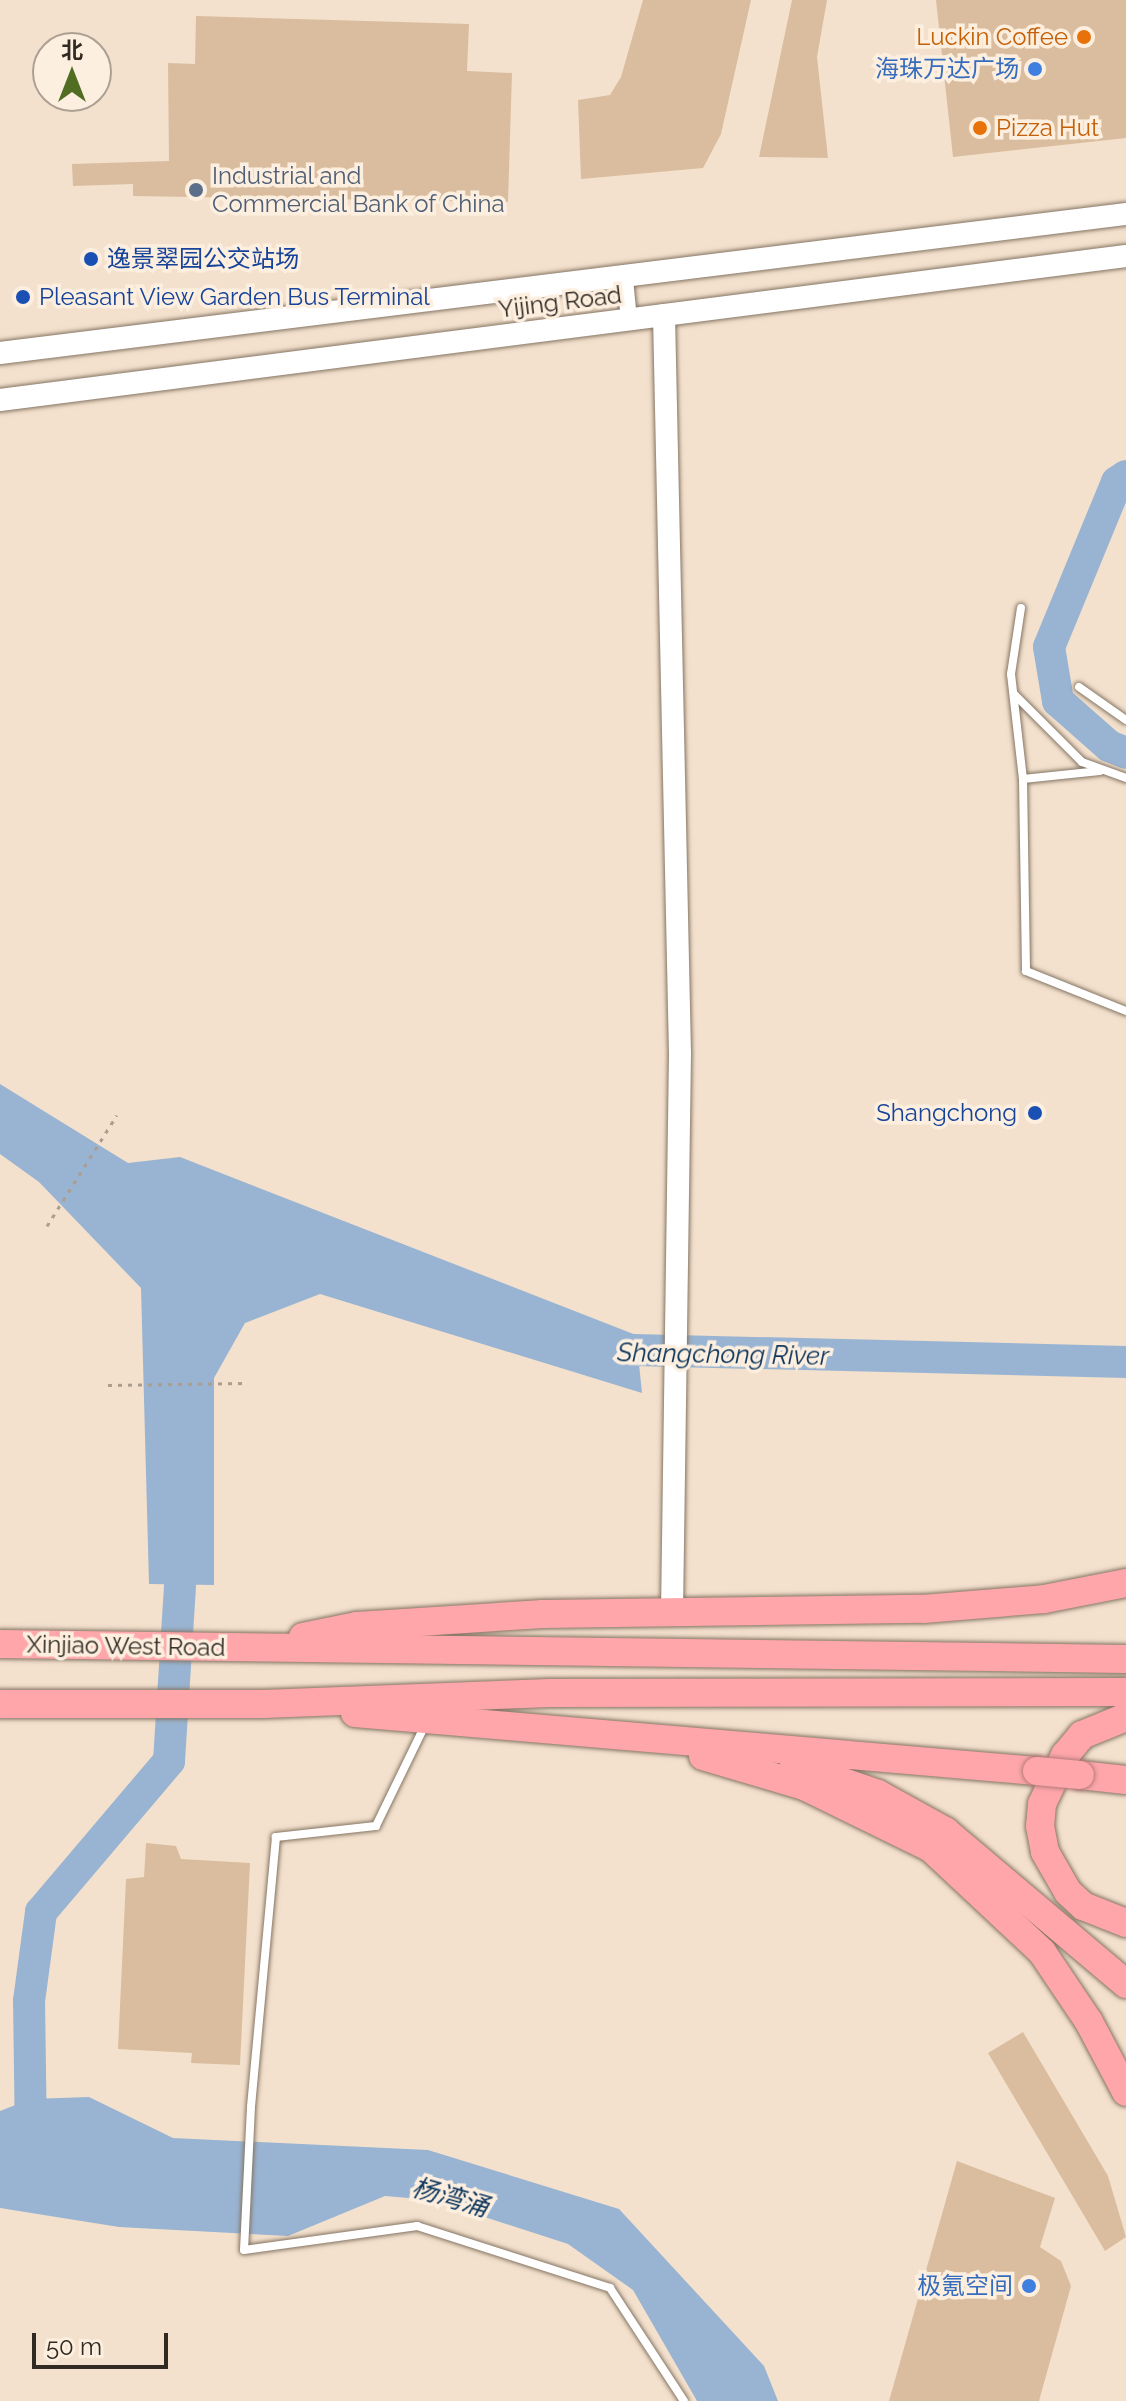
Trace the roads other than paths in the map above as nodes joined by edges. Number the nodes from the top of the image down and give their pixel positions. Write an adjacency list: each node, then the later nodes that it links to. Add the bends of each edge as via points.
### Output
1 (1126, 214): 3 (main road, Yijing Road)
2 (1126, 256): 4 (main road, Yijing Road)
3 (625, 279): 5 (street); 6 (main road, Yijing Road)
4 (664, 315): 5 (main road, Yijing Road); 19 (main road, via 680,1053)
5 (629, 320): 7 (main road, Yijing Road)
6 (0, 353)
7 (0, 400)
8 (1021, 608): 10 (lane, via 1012,644)
9 (1079, 687): 11 (lane, via 1113,719)
10 (1014, 693): 12 (lane, via 1082,762); 14 (lane)
11 (1126, 720)
12 (1105, 771): 13 (lane); 14 (lane)
13 (1126, 778)
14 (1023, 779): 15 (lane, via 1026,971)
15 (1126, 1011)
16 (1126, 1567): 18 (highway, via 1048,1594)
17 (1126, 1583): 18 (highway)
18 (988, 1604): 19 (highway)
19 (672, 1612): 21 (highway, via 357,1626)
20 (0, 1644): 21 (highway, Xinjiao West Road)
21 (252, 1648): 22 (highway)
22 (1126, 1659)
23 (1126, 1692): 25 (highway, via 550,1693)
24 (0, 1704): 25 (highway)
25 (263, 1704): 27 (highway)
26 (1126, 1717): 30 (highway, via 1082,1735 1065,1755 1042,1804 1040,1826 1045,1852 1068,1892 1083,1906)
27 (427, 1720): 28 (highway); 33 (lane, via 376,1826 276,1837 251,2107 244,2250 417,2226 610,2288)
28 (612, 1737): 29 (highway, bridge); 31 (highway, via 807,1768 878,1794 970,1850); 32 (highway, via 703,1756 804,1786 931,1848 1042,1952 1096,2033)
29 (1126, 1780)
30 (1126, 1923)
31 (1126, 1984)
32 (1126, 2092)
33 (684, 2401)

